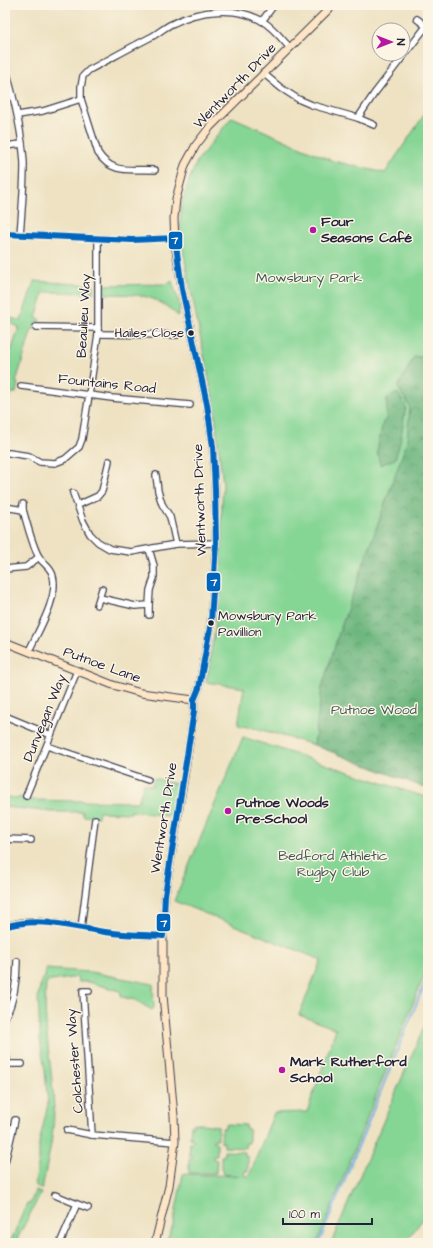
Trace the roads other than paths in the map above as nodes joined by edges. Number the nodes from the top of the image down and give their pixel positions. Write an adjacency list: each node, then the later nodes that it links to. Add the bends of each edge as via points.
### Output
1 (274, 5): 4 (street)
2 (333, 5): 6 (street, Wentworth Drive)
3 (417, 19): 5 (street)
4 (262, 21): 6 (street); 9 (street, via 246,14 223,12 198,14 173,23 158,34 89,70 81,87)
5 (427, 25): 11 (street)
6 (290, 48): 8 (street, Wentworth Drive)
7 (5, 66): 10 (street)
8 (263, 73): 11 (street, via 298,99); 19 (street, Wentworth Drive, via 210,126 185,165 176,199)
9 (82, 99): 10 (street); 15 (street, via 98,153 103,161 121,170)
10 (18, 116): 13 (street)
11 (358, 118): 12 (street)
12 (374, 126)
13 (22, 144): 14 (street); 17 (street, via 24,163)
14 (5, 146)
15 (156, 170)
16 (5, 234): 17 (street)
17 (20, 234): 18 (street)
18 (98, 238): 19 (street); 21 (street, Beaulieu Way)
19 (175, 238): 33 (street, Wentworth Drive, via 182,289 207,404 213,447)
20 (36, 327): 21 (street)
21 (98, 331): 22 (street); 24 (street, Beaulieu Way)
22 (177, 335)
23 (21, 386): 24 (street, Fountains Road)
24 (89, 395): 25 (street, Fountains Road); 26 (street, Beaulieu Way, via 82,439 79,447 65,459 48,463 29,456)
25 (190, 405)
26 (9, 453)
27 (109, 461): 30 (street, via 102,491 98,496)
28 (156, 475): 32 (street, via 158,491 170,517)
29 (73, 493): 30 (street)
30 (78, 505): 34 (street, via 90,534 98,542 119,551)
31 (5, 507): 35 (street, via 23,507)
32 (176, 544): 33 (street); 34 (street)
33 (216, 544): 45 (street, Wentworth Drive, via 211,622 200,688)
34 (149, 549): 40 (street, via 154,566)
35 (39, 558): 36 (street, via 26,567); 43 (street, via 53,575 55,585 53,598)
36 (5, 569)
37 (102, 589): 38 (street)
38 (100, 598): 39 (street); 40 (street, via 135,606)
39 (97, 605)
40 (149, 605): 41 (street)
41 (149, 615)
42 (5, 642): 43 (street, Putnoe Lane)
43 (29, 651): 44 (street, Putnoe Lane)
44 (77, 671): 45 (street, Putnoe Lane, via 141,693); 47 (street, Dunvegan Way)
45 (194, 700): 56 (street, Wentworth Drive, via 164,895)
46 (5, 716): 47 (street)
47 (51, 734): 48 (street, Dunvegan Way)
48 (48, 746): 49 (street); 50 (street, Dunvegan Way)
49 (148, 780)
50 (26, 796)
51 (95, 819): 55 (street)
52 (5, 839): 53 (street)
53 (30, 840)
54 (5, 927): 55 (street, via 26,921)
55 (81, 928): 56 (street)
56 (163, 936): 65 (street, Wentworth Drive, via 164,1018)
57 (16, 961): 59 (street, via 16,975)
58 (89, 991): 64 (street, Colchester Way, via 83,991)
59 (5, 1017)
60 (5, 1042): 61 (street, via 7,1064)
61 (22, 1064)
62 (15, 1120): 66 (street)
63 (67, 1130): 64 (street, Colchester Way)
64 (92, 1135): 65 (street, Colchester Way)
65 (175, 1142): 71 (street, Wentworth Drive, via 169,1186)
66 (5, 1162)
67 (55, 1194): 68 (street)
68 (77, 1204): 69 (street); 70 (street)
69 (88, 1208)
70 (60, 1243)
71 (155, 1243)

